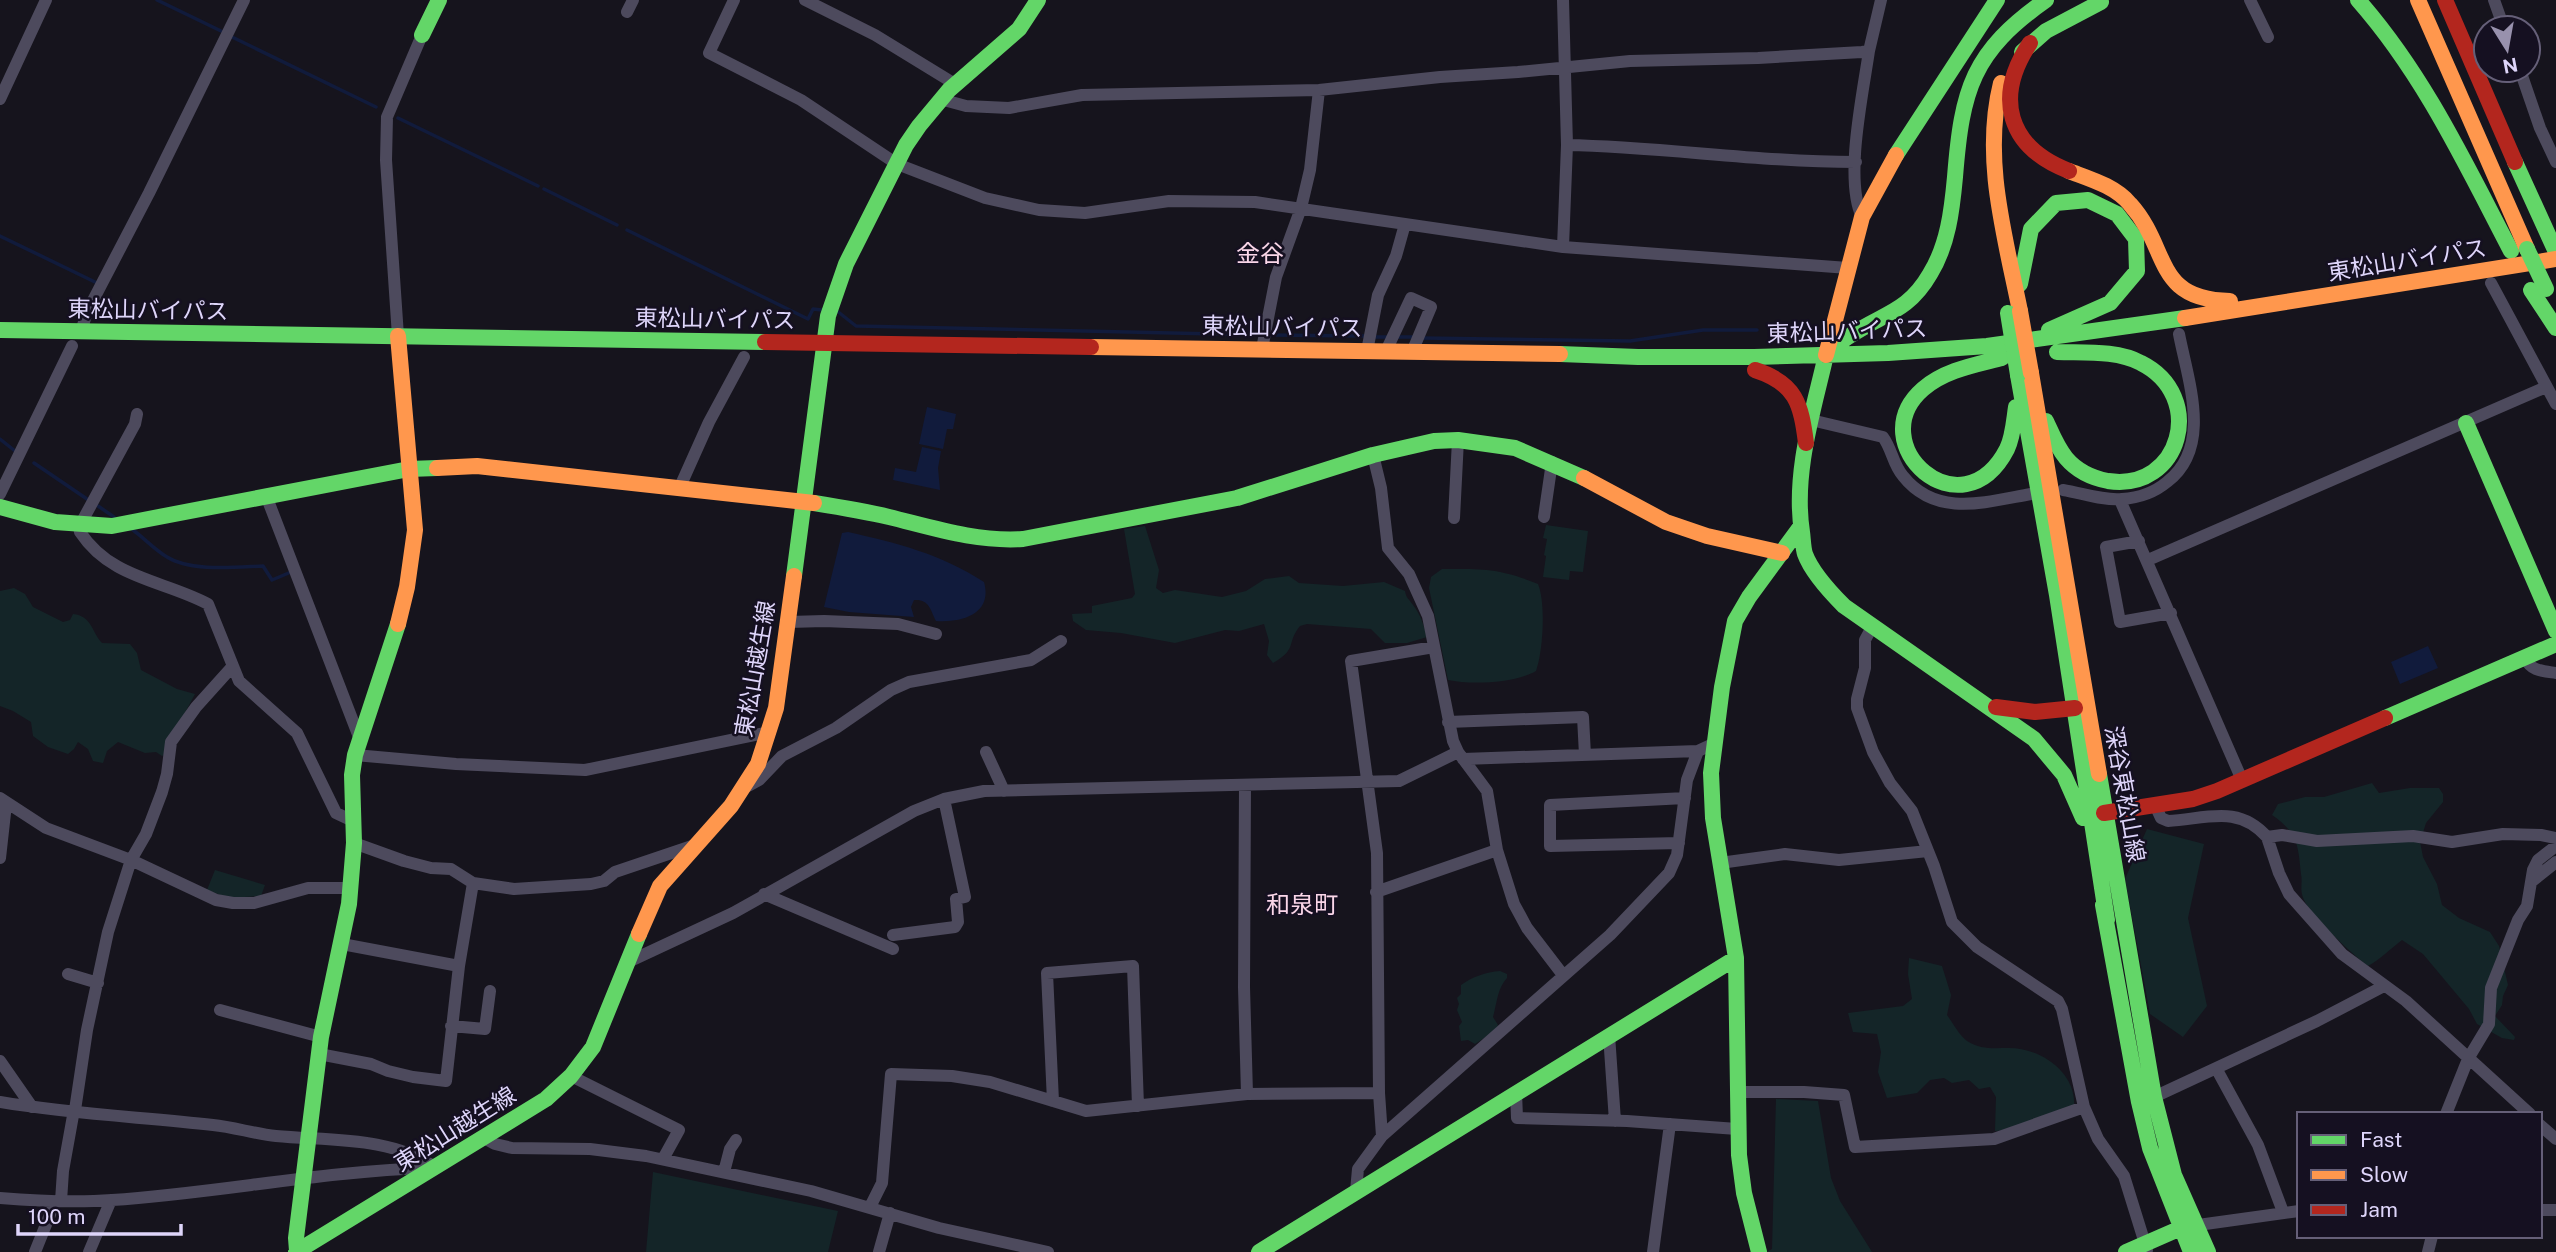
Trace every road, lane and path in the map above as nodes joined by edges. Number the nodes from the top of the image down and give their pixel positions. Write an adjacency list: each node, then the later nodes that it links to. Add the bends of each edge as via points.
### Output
1 (46, 0): 25 (street)
2 (244, 0): 47 (street)
3 (439, 0): 17 (main road)
4 (734, 0): 31 (street, via 709,53 801,100)
5 (805, 0): 22 (street, via 875,35)
6 (1038, 0): 22 (main road, 東松山越生線, via 1019,29)
7 (1563, 0): 21 (street)
8 (1881, 0): 20 (street)
9 (1997, 0): 33 (main road, 深谷東松山線, via 1895,156)
10 (2250, 0): 18 (street)
11 (2358, 0): 40 (main road, via 2417,78 2511,251)
12 (2418, 0): 40 (main road, bridge, via 2527,249)
13 (2445, 0): 27 (main road)
14 (2450, 0): 27 (main road)
15 (2102, 2): 19 (main road)
16 (2040, 3): 43 (main road, via 2000,51 1983,96 1982,166); 59 (main road, via 1997,38 1973,76 1961,122 1949,228 1933,271 1904,306 1857,330)
17 (422, 35): 48 (street, via 387,117)
18 (2268, 37)
19 (2031, 43): 41 (main road, via 2014,70 2008,97 2015,128 2036,155 2128,201 2146,226 2167,273 2188,293 2218,303 2276,295); 43 (main road, via 2004,77 1993,115 1994,161)
20 (1869, 51): 21 (street); 29 (street)
21 (1565, 68): 24 (street); 28 (street)
22 (955, 84): 26 (main road, 東松山越生線)
23 (2525, 84): 30 (street)
24 (1319, 90): 26 (street, via 1121,92 1009,108 966,106); 32 (street)
25 (0, 99)
26 (940, 99): 31 (main road, 東松山越生線)
27 (2487, 101): 36 (main road)
28 (1567, 145): 29 (street); 35 (street)
29 (1856, 162): 33 (street, via 1856,200)
30 (2556, 162)
31 (897, 164): 32 (street, via 985,198 1049,211 1085,213 1169,201 1216,200); 52 (main road, 東松山越生線, via 835,290)
32 (1301, 208): 34 (street); 51 (street, via 1276,277)
33 (1862, 217): 37 (main road, 深谷東松山線)
34 (1405, 224): 35 (street); 53 (street, via 1378,295)
35 (1563, 247): 37 (street)
36 (2555, 252): 41 (main road, 東松山バイパス)
37 (1848, 268): 59 (main road, 深谷東松山線)
38 (2556, 273): 39 (main road, 東松山バイパス)
39 (2491, 283): 46 (main road, 東松山バイパス); 62 (street)
40 (2539, 290): 42 (main road); 44 (main road)
41 (2302, 300): 50 (main road, 東松山バイパス)
42 (2556, 308)
43 (2014, 312): 50 (main road, via 2026,237 2045,210 2076,199 2093,200 2108,205 2131,227 2138,256 2136,272 2120,298 2068,324); 61 (main road, bridge)
44 (2556, 328)
45 (0, 330): 47 (main road, 東松山バイパス)
46 (2179, 334): 56 (main road, 東松山バイパス); 77 (street, via 2195,418 2191,450 2174,477 2162,486)
47 (76, 339): 48 (main road, 東松山バイパス); 49 (main road, 東松山バイパス); 74 (street)
48 (398, 343): 52 (main road, 東松山バイパス); 57 (main road, 東松山バイパス); 71 (main road)
49 (0, 344)
50 (1987, 346): 59 (main road, 東松山バイパス)
51 (1262, 349): 52 (main road, 東松山バイパス); 53 (main road, 東松山バイパス)
52 (823, 350): 57 (main road, 東松山バイパス); 60 (main road, 東松山バイパス); 78 (main road, 東松山越生線)
53 (1367, 351): 54 (main road, 東松山バイパス)
54 (1386, 351): 55 (main road, 東松山バイパス); 55 (street, via 1410,298 1431,307)
55 (1412, 352): 59 (main road, 東松山バイパス)
56 (2057, 352): 58 (main road, 東松山バイパス); 61 (main road, via 2139,361 2167,381 2181,414 2175,448 2166,462 2153,473 2122,484 2082,472 2055,441)
57 (744, 357): 72 (street)
58 (2002, 358): 59 (main road, 東松山バイパス); 61 (main road, via 1939,378 1916,396 1903,423 1905,446 1926,476 1954,485 1968,484 1996,470 2012,441)
59 (1825, 362): 60 (main road, 東松山バイパス); 65 (main road, 深谷東松山線)
60 (1755, 370): 68 (main road, via 1770,373 1793,393 1803,415)
61 (2024, 374): 99 (main road); 117 (main road, 深谷東松山線)
62 (2546, 387): 63 (street); 66 (street)
63 (2556, 404)
64 (137, 415): 83 (street)
65 (1811, 420): 68 (main road, 深谷東松山線); 75 (street, via 1883,437 1903,477 1938,502 1958,505)
66 (2466, 423): 86 (street); 90 (main road)
67 (1458, 440): 69 (main road); 70 (main road, via 1515,448); 81 (street)
68 (1806, 443): 82 (main road, 深谷東松山線)
69 (1373, 455): 78 (main road, via 1237,498 1005,540 953,534); 94 (street, via 1388,548 1414,582)
70 (1552, 462): 80 (street); 85 (main road, via 1666,522)
71 (409, 469): 72 (main road, via 487,466); 76 (main road); 102 (main road, via 415,530 412,564)
72 (679, 489): 78 (main road)
73 (2063, 491): 77 (street)
74 (0, 494)
75 (2031, 494)
76 (267, 498): 83 (main road, via 131,523); 102 (street)
77 (2120, 500): 84 (street)
78 (803, 501): 88 (main road, 東松山越生線)
79 (0, 507): 83 (main road)
80 (1544, 517)
81 (1454, 518)
82 (1801, 526): 85 (main road); 89 (main road, 深谷東松山線, via 1805,554 1815,572 1844,606)
83 (79, 527): 96 (street, via 85,538 125,572 208,604)
84 (2139, 541): 86 (street); 87 (street, via 2106,547 2120,622)
85 (1782, 553): 103 (main road, via 1735,621)
86 (2148, 560): 87 (street)
87 (2171, 613): 108 (street)
88 (789, 622): 91 (street, via 898,624); 101 (main road, 東松山越生線)
89 (1872, 627): 98 (main road, 深谷東松山線); 126 (street, via 1865,640 1857,708 1873,752 1912,811)
90 (2556, 631)
91 (936, 634)
92 (1061, 641): 111 (street, via 1031,660 909,681 782,756 759,780)
93 (2556, 644): 95 (main road)
94 (1434, 647): 100 (street); 109 (street, via 1351,661)
95 (2525, 657): 97 (street, via 2538,671); 108 (main road)
96 (232, 667): 118 (street, via 244,688 297,733 332,807); 128 (street, via 171,742 162,792)
97 (2556, 673)
98 (1984, 704): 99 (main road, 深谷東松山線, via 2015,712); 136 (main road, 深谷東松山線, via 2034,739 2065,773 2084,820)
99 (2075, 708): 136 (main road)
100 (1448, 722): 106 (street, via 1583,717); 107 (street)
101 (770, 732): 105 (street, via 585,770); 111 (main road, 東松山越生線)
102 (359, 737): 105 (main road)
103 (1706, 748): 106 (street); 113 (street, via 1688,780); 130 (main road)
104 (986, 752): 112 (street)
105 (355, 755): 118 (main road)
106 (1585, 755): 107 (street)
107 (1461, 756): 109 (street, via 1404,780); 125 (street, via 1487,791)
108 (2242, 780): 116 (main road, via 2193,799)
109 (1367, 781): 110 (street); 134 (street)
110 (1245, 785): 112 (street); 159 (street)
111 (745, 787): 123 (main road, 東松山越生線)
112 (1004, 791): 114 (street)
113 (1685, 798): 122 (street); 122 (street, via 1550,805 1550,846)
114 (944, 799): 135 (street, via 914,810); 137 (street, via 965,897 956,899 958,922 955,927)
115 (3, 801): 127 (street); 128 (street, via 46,828)
116 (2155, 805): 117 (main road); 119 (street, via 2161,818 2168,821 2238,816 2256,824)
117 (2104, 813): 160 (main road, 深谷東松山線)
118 (353, 821): 121 (main road)
119 (2267, 837): 120 (street, via 2317,841 2413,836 2452,842 2503,834); 146 (street, via 2292,898 2342,954)
120 (2556, 838)
121 (354, 843): 132 (street, via 422,866 451,869); 133 (main road)
122 (1679, 843): 144 (street, via 1669,873 1631,915)
123 (695, 845): 132 (street, via 591,884 513,889); 141 (main road, 東松山越生線, via 660,887)
124 (2556, 846): 131 (street, via 2538,860)
125 (1497, 850): 134 (street); 144 (street, via 1520,916)
126 (1928, 851): 130 (street, via 1839,860 1785,854); 165 (street, via 1952,922 1960,932 2058,1001)
127 (0, 858)
128 (131, 860): 133 (street, via 216,900 233,903 266,900 307,888); 145 (street, via 108,932)
129 (2556, 862): 131 (street)
130 (1720, 863): 140 (main road)
131 (2530, 882): 152 (street, via 2527,906 2491,988 2489,1024)
132 (472, 883): 142 (street)
133 (351, 888): 138 (main road)
134 (1377, 892): 158 (street)
135 (764, 894): 139 (street); 141 (street)
136 (2107, 920): 190 (main road, 深谷東松山線, via 2150,1148)
137 (893, 935)
138 (342, 944): 142 (street); 151 (main road)
139 (893, 949)
140 (1736, 958): 150 (main road); 157 (main road)
141 (628, 962): 155 (main road, 東松山越生線, via 593,1047)
142 (459, 966): 149 (street)
143 (68, 974): 145 (street)
144 (1563, 975): 173 (street)
145 (98, 983): 166 (street)
146 (2384, 986): 152 (street); 154 (street)
147 (491, 991): 149 (street, via 485,1029)
148 (220, 1010): 151 (street)
149 (451, 1026): 151 (street, via 446,1081 388,1071)
150 (1609, 1035): 156 (main road); 169 (street)
151 (320, 1046): 174 (main road)
152 (2468, 1059): 167 (street); 168 (street)
153 (0, 1061): 164 (street)
154 (2216, 1068): 160 (street); 188 (street, via 2258,1145)
155 (571, 1076): 175 (main road, 東松山越生線, via 546,1099); 178 (street, via 679,1130)
156 (1516, 1092): 169 (street, via 1517,1118); 182 (main road)
157 (1737, 1092): 165 (street, via 1844,1096 1855,1147 1994,1139); 172 (main road)
158 (1378, 1093): 159 (street); 173 (street)
159 (1247, 1094): 163 (street)
160 (2154, 1097): 190 (main road, 深谷東松山線)
161 (1054, 1101): 163 (street, via 1086,1111); 163 (street, via 1046,973 1133,966); 186 (street, via 990,1082 891,1074 882,1183)
162 (0, 1102): 164 (street)
163 (1138, 1106)
164 (32, 1107): 166 (street)
165 (2084, 1107): 191 (street, via 2098,1139 2124,1176)
166 (74, 1110): 174 (street); 185 (street)
167 (2447, 1112)
168 (2528, 1112)
169 (1615, 1121): 170 (street)
170 (1670, 1124): 172 (street); 199 (street)
171 (2542, 1127): 176 (street)
172 (1737, 1129): 200 (main road, via 1744,1193)
173 (1382, 1136): 182 (street, via 1358,1168)
174 (307, 1138): 179 (street, via 381,1145 424,1159); 181 (main road)
175 (484, 1138): 178 (street, via 512,1148 590,1149); 179 (main road, 東松山越生線)
176 (2556, 1139)
177 (736, 1140): 180 (street)
178 (663, 1159): 180 (street)
179 (436, 1168): 181 (street); 195 (main road, 東松山越生線)
180 (724, 1172): 186 (street)
181 (303, 1178): 184 (street); 195 (main road)
182 (1356, 1191): 198 (main road)
183 (0, 1198): 185 (street)
184 (111, 1200): 185 (street); 194 (street)
185 (58, 1202): 193 (street)
186 (870, 1207): 189 (street)
187 (2297, 1211): 188 (street)
188 (2283, 1212): 190 (street)
189 (890, 1213): 192 (street); 196 (street)
190 (2188, 1227): 191 (main road); 202 (main road, 深谷東松山線); 203 (main road, 深谷東松山線)
191 (2146, 1248): 201 (main road)
192 (1032, 1251): 197 (street)
193 (35, 1252)
194 (89, 1252)
195 (297, 1252)
196 (879, 1252)
197 (1048, 1252)
198 (1259, 1252)
199 (1653, 1252)
200 (1759, 1252)
201 (2126, 1252)
202 (2191, 1252)
203 (2208, 1252)

